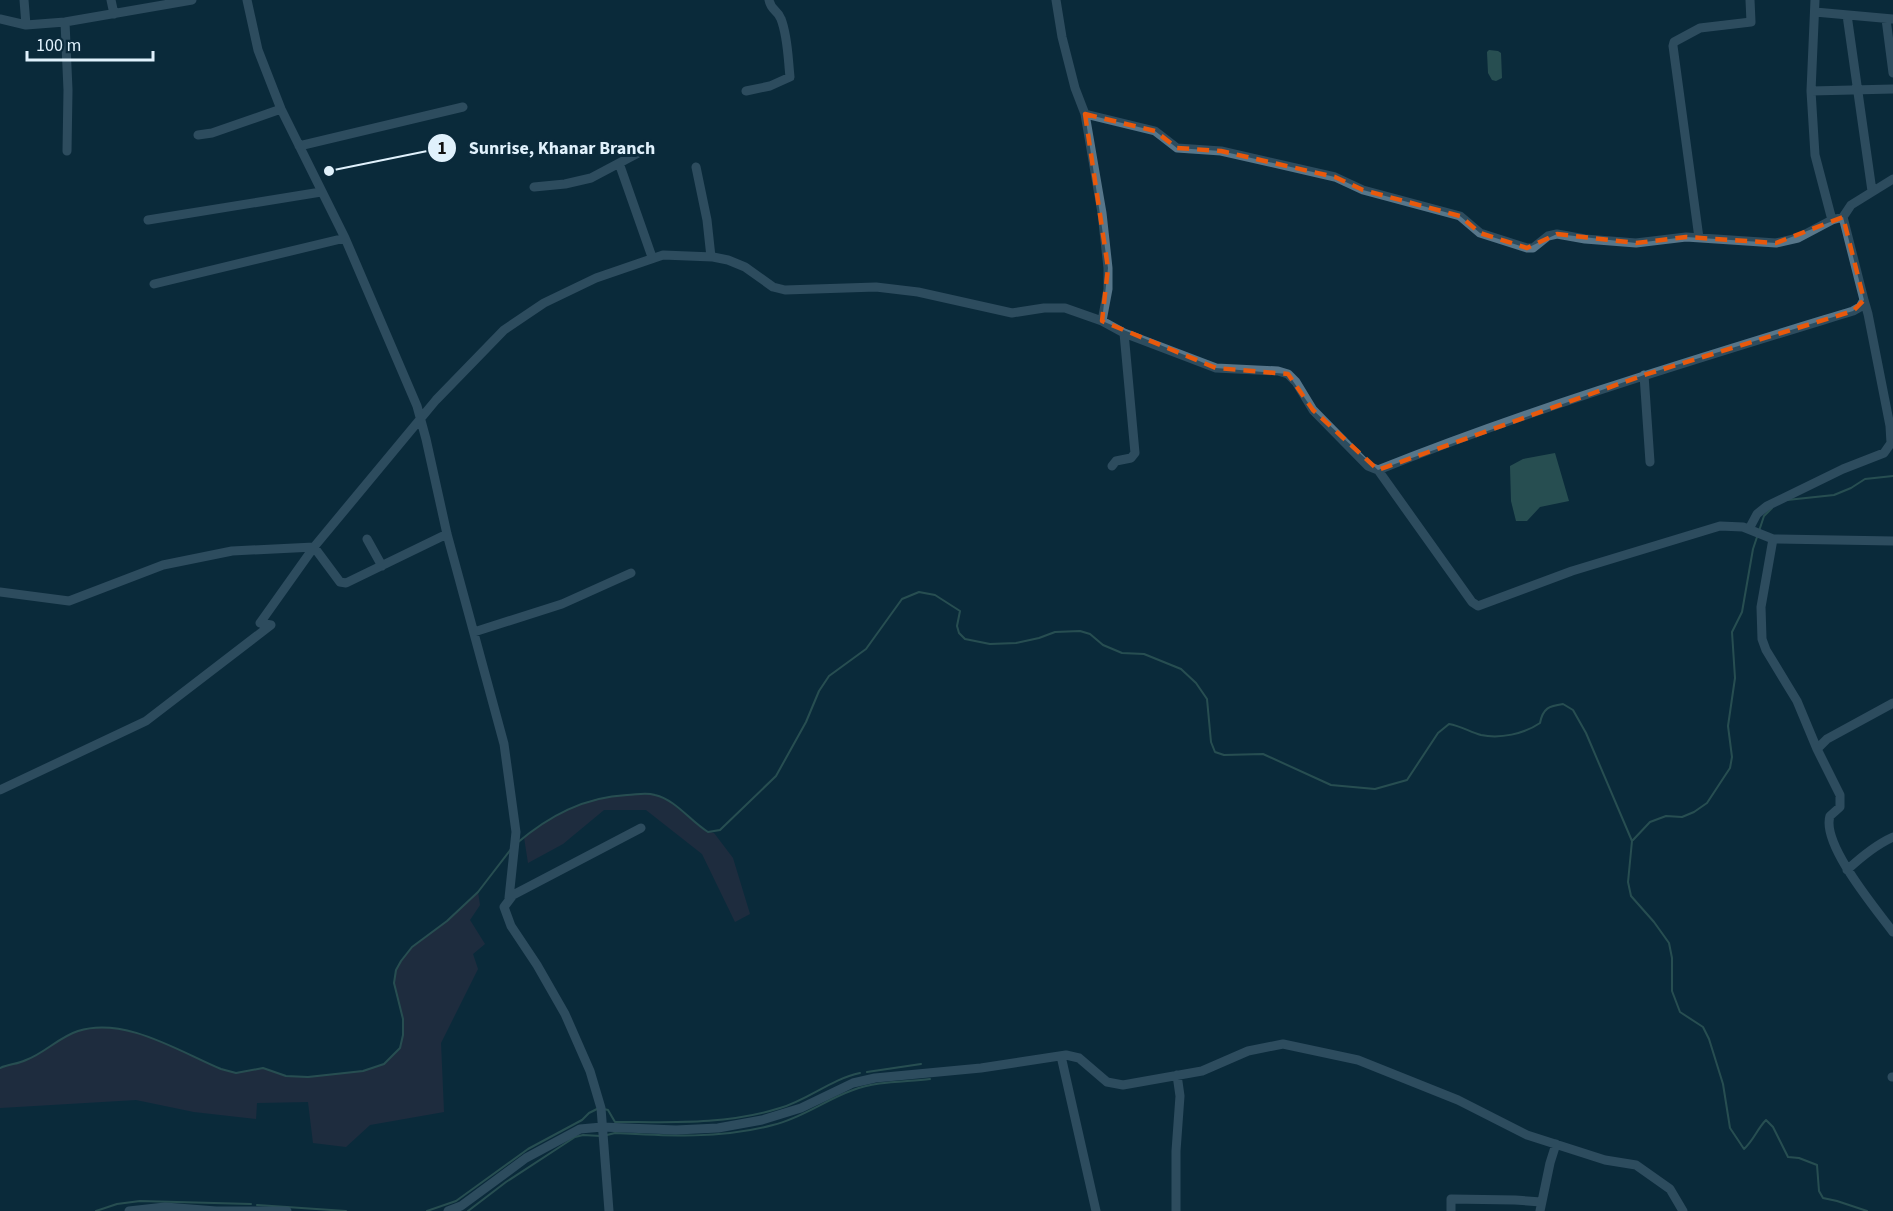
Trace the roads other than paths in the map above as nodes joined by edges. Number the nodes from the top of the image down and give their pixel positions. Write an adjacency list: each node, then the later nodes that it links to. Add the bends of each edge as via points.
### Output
1 (24, 0): 16 (street)
2 (111, 0): 11 (street)
3 (192, 0): 9 (street)
4 (247, 0): 23 (street, via 258,51)
5 (769, 0): 20 (street, via 784,27 790,77)
6 (1056, 0): 24 (street, via 1062,37)
7 (1750, 0): 39 (street, via 1751,22 1700,28 1673,46)
8 (1815, 0): 10 (street)
9 (167, 3): 11 (street)
10 (1815, 12): 12 (street); 21 (street)
11 (114, 14): 15 (street)
12 (1847, 15): 14 (street); 19 (street)
13 (0, 19): 16 (street)
14 (1890, 19): 17 (street)
15 (65, 22): 16 (street); 27 (street)
16 (26, 25)
17 (1893, 73)
18 (1893, 89): 19 (street)
19 (1857, 90): 21 (street); 33 (street)
20 (746, 91)
21 (1811, 91): 37 (street, via 1815,155)
22 (464, 107): 26 (street)
23 (281, 109): 25 (street); 26 (street)
24 (1085, 114): 39 (street, via 1155,131 1177,148 1221,151 1335,177 1371,193 1460,216 1480,233 1527,248 1557,234 1636,243); 44 (street, via 1108,268)
25 (198, 135)
26 (299, 146): 34 (street)
27 (67, 151)
28 (640, 152): 29 (street)
29 (619, 163): 32 (street, via 591,178); 40 (street)
30 (696, 167): 41 (street)
31 (1893, 179): 33 (street)
32 (534, 187)
33 (1872, 191): 35 (street, via 1851,205)
34 (321, 192): 36 (street); 38 (street)
35 (1842, 217): 37 (street); 43 (street)
36 (148, 219)
37 (1832, 220): 39 (street, via 1797,238 1776,243)
38 (345, 238): 42 (street); 47 (street)
39 (1699, 238)
40 (652, 257): 41 (street); 47 (street, via 555,298 504,330)
41 (711, 257): 44 (street, via 745,267 773,287 785,290 876,287 1012,313 1065,308)
42 (153, 284)
43 (1864, 300): 46 (street, via 1853,312); 51 (street, via 1890,426 1889,449 1767,506 1757,514)
44 (1102, 321): 45 (street)
45 (1124, 333): 49 (street, via 1135,453); 50 (street, via 1216,368 1288,374 1313,410 1368,466)
46 (1644, 375): 48 (street); 50 (street, via 1463,436)
47 (420, 419): 52 (street); 56 (street)
48 (1650, 462)
49 (1112, 466)
50 (1378, 470): 51 (street, via 1478,606 1572,571 1720,526)
51 (1751, 530): 53 (street)
52 (447, 534): 57 (street); 60 (street)
53 (1770, 538): 55 (street); 62 (street, via 1761,607 1762,639 1797,701)
54 (367, 539): 57 (street)
55 (1893, 541)
56 (314, 547): 57 (street, via 343,584); 59 (street, via 232,551 163,565 69,601); 63 (street, via 260,623 271,625 183,694 146,721)
57 (382, 566)
58 (631, 573): 60 (street, via 562,604)
59 (0, 592)
60 (474, 632): 67 (street, via 504,744 516,832)
61 (1893, 703): 62 (street, via 1827,739)
62 (1817, 749): 66 (street, via 1841,799 1840,807 1828,822)
63 (0, 790)
64 (641, 828): 67 (street)
65 (1893, 837): 66 (street)
66 (1847, 870): 68 (street)
67 (509, 898): 71 (street, via 504,907 507,918 565,1014 591,1071)
68 (1893, 932)
69 (1061, 1056): 70 (street, via 1079,1058 1107,1082 1123,1085); 71 (street, via 874,1078 853,1083 801,1108 718,1128); 79 (street)
70 (1178, 1075): 72 (street, via 1202,1071 1248,1051 1283,1044 1358,1060 1458,1100 1527,1135); 80 (street)
71 (602, 1127): 77 (street, via 580,1129 526,1158 461,1206); 78 (street)
72 (1556, 1144): 73 (street); 82 (street, via 1644,1169 1670,1189)
73 (1541, 1207): 81 (street, via 1515,1200 1450,1199)
74 (129, 1211): 75 (street, via 165,1207)
75 (216, 1211): 76 (street)
76 (287, 1211)
77 (448, 1211)
78 (609, 1211)
79 (1096, 1211)
80 (1176, 1211)
81 (1451, 1211)
82 (1683, 1211)

